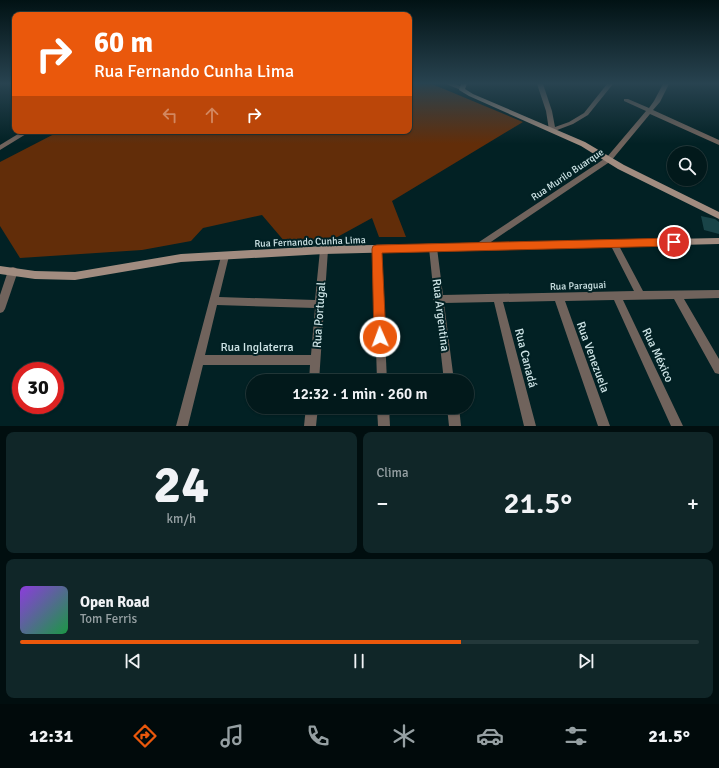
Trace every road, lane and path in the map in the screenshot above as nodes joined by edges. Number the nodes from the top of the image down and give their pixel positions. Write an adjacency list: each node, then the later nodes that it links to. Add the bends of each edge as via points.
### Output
1 (490, 104): 7 (street)
2 (547, 104): 7 (street)
3 (594, 104): 7 (street, via 586,114)
4 (634, 104): 6 (street)
5 (656, 104): 6 (street, Rua Murilo Buarque)
6 (650, 111): 9 (street); 11 (street, Rua Murilo Buarque)
7 (552, 130): 11 (street, via 583,144)
8 (23, 134): 10 (street)
9 (719, 142)
10 (0, 148)
11 (609, 160): 12 (street); 15 (street, Rua Murilo Buarque)
12 (719, 216)
13 (719, 241): 14 (street, Rua Fernando Cunha Lima)
14 (614, 244): 15 (street, Rua Fernando Cunha Lima); 22 (street)
15 (479, 246): 16 (street, Rua Fernando Cunha Lima)
16 (433, 248): 17 (street, Rua Fernando Cunha Lima); 28 (street, Rua Argentina)
17 (377, 249): 18 (street, Rua Fernando Cunha Lima); 36 (street)
18 (324, 250): 19 (street, Rua Fernando Cunha Lima); 30 (street, Rua Portugal)
19 (225, 256): 21 (street, Rua Fernando Cunha Lima, via 182,258 75,276 35,275); 29 (street)
20 (0, 270): 21 (street, Rua Fernando Cunha Lima)
21 (13, 271): 31 (street)
22 (640, 294): 23 (street, Rua Paraguai); 25 (street, Rua Paraguai)
23 (676, 294): 24 (street, Rua Paraguai); 34 (street)
24 (719, 294)
25 (616, 295): 26 (street, Rua Paraguai); 47 (street, Rua México)
26 (558, 296): 27 (street, Rua Paraguai); 46 (street, Rua Venezuela)
27 (497, 297): 28 (street, Rua Paraguai); 45 (street, Rua Canadá)
28 (438, 299): 37 (street, Rua Argentina)
29 (214, 301): 30 (street); 32 (street)
30 (320, 304): 33 (street, Rua Portugal)
31 (0, 309)
32 (199, 360): 33 (street, Rua Inglaterra); 41 (street)
33 (316, 360): 35 (street, Rua Portugal)
34 (719, 369)
35 (315, 374)
36 (382, 374)
37 (448, 374)
38 (311, 414): 42 (street)
39 (383, 414): 43 (street)
40 (454, 414): 44 (street)
41 (182, 426)
42 (310, 426)
43 (384, 426)
44 (455, 426)
45 (530, 426)
46 (604, 426)
47 (677, 426)

